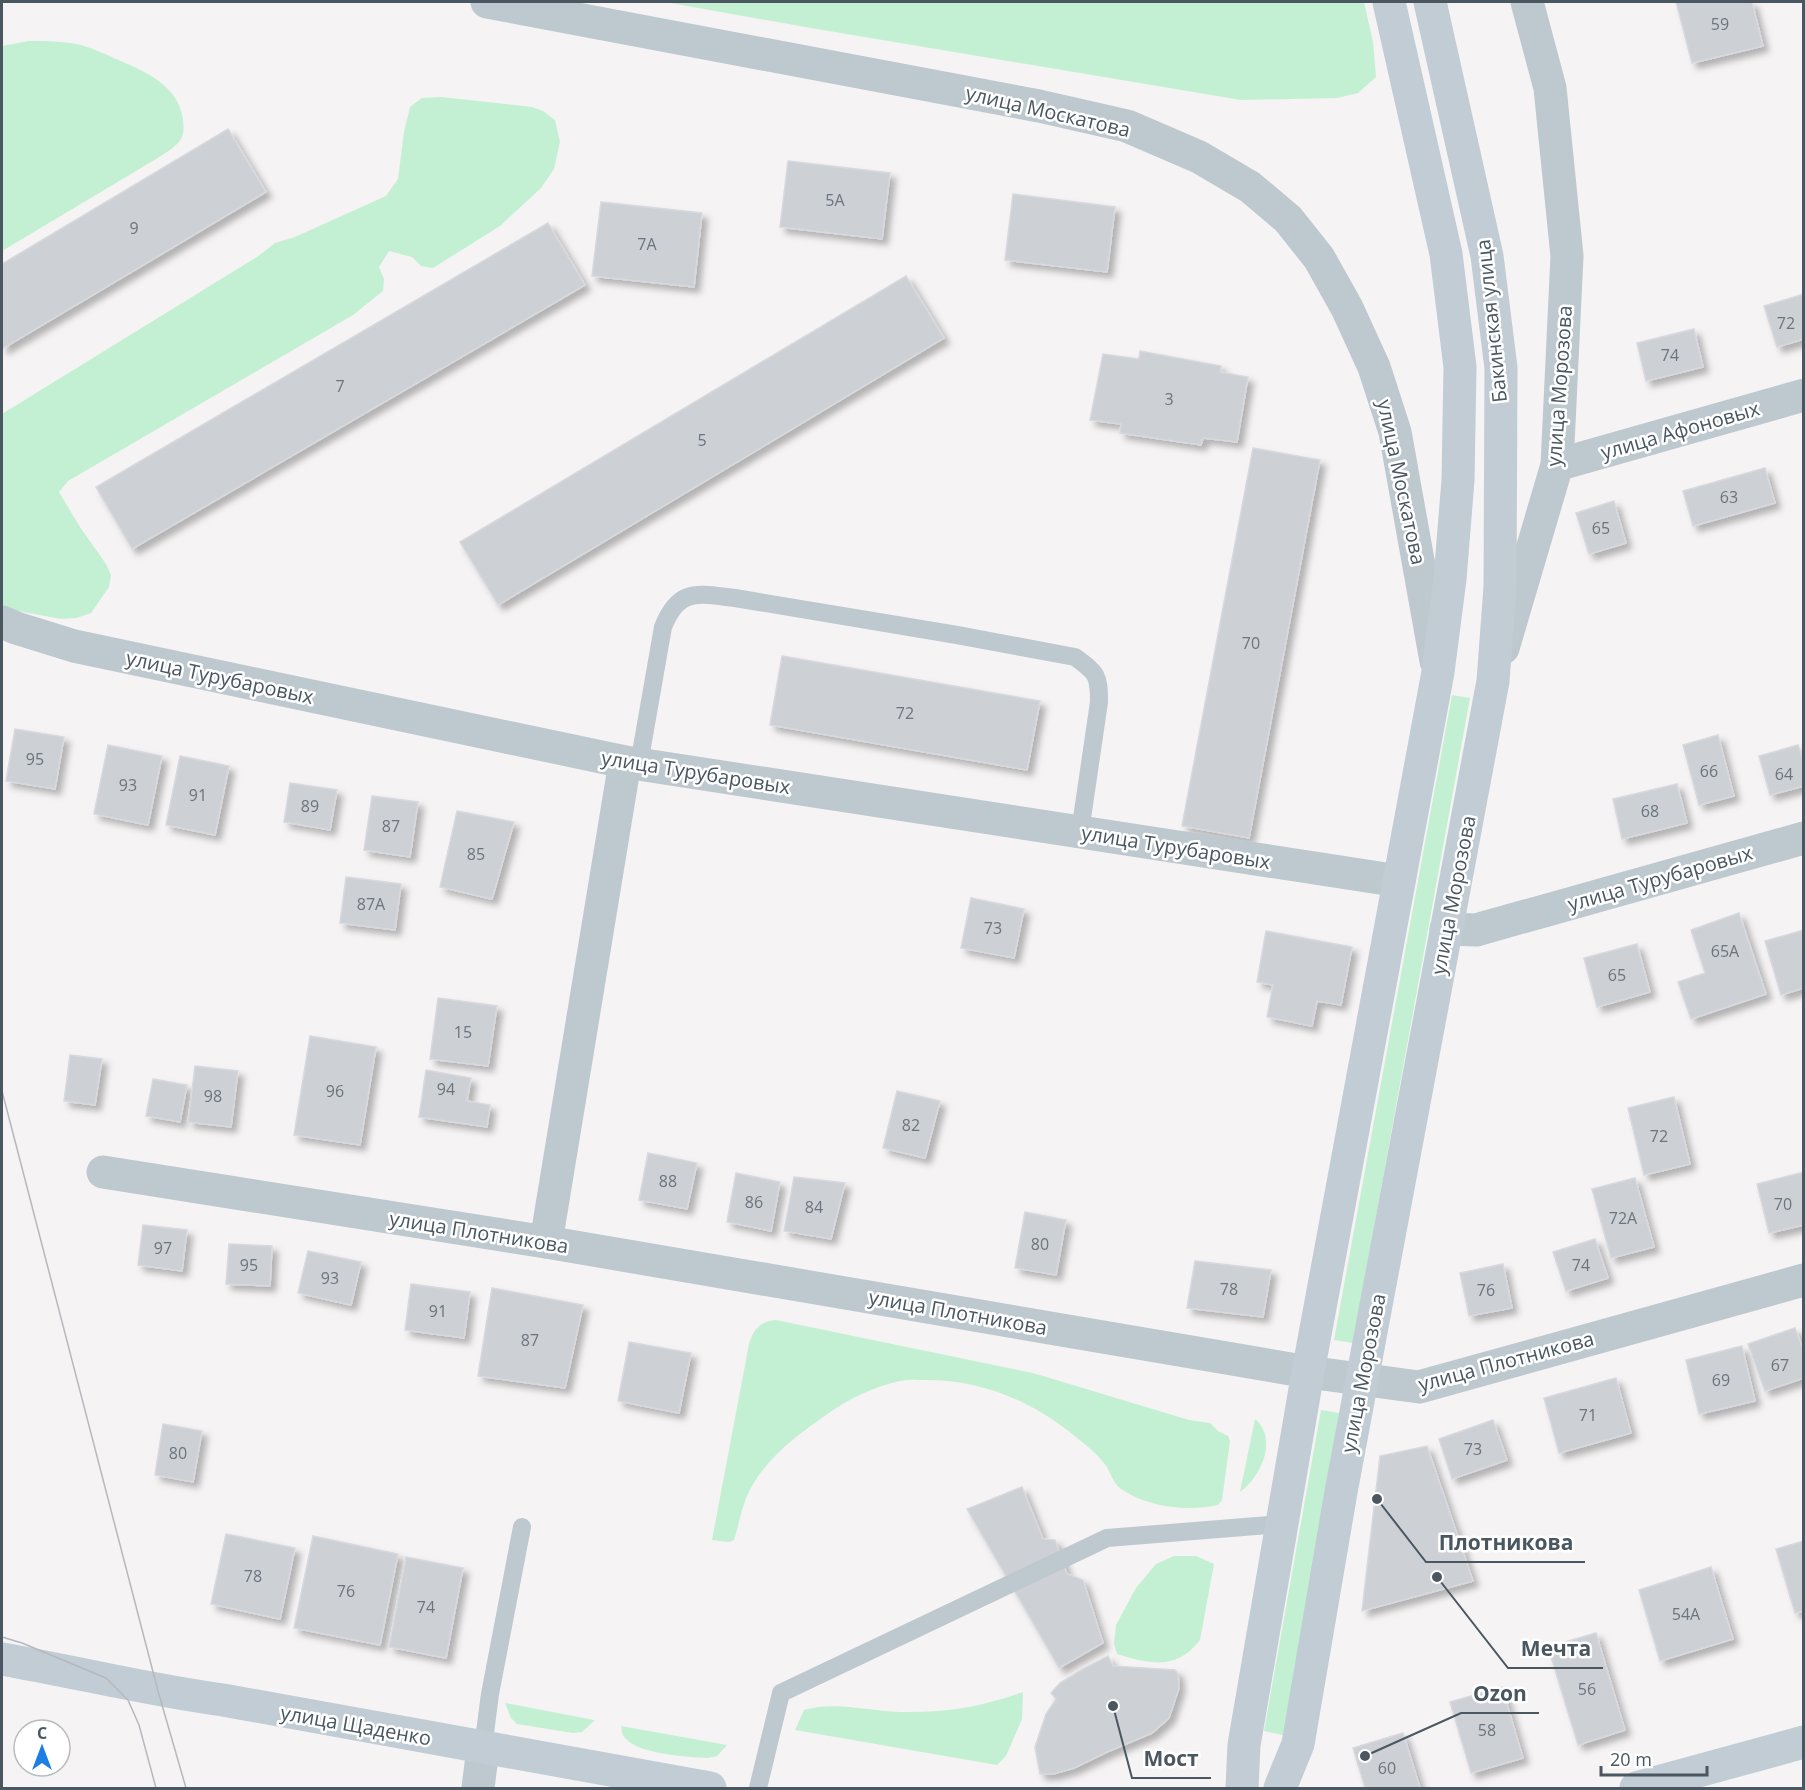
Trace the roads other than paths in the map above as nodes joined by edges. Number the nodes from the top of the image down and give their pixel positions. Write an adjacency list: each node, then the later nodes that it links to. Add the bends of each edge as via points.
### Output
1 (487, 2): 8 (street, улица Москатова, via 1127,126 1199,157 1250,187 1288,219 1318,258 1374,367 1395,432)
2 (1389, 2): 8 (main road, Бакинская улица, via 1446,255 1460,367 1458,480)
3 (1430, 2): 9 (main road, Бакинская улица, via 1487,256 1501,368 1500,586)
4 (1527, 2): 6 (street, улица Морозова, via 1550,88 1567,256)
5 (1803, 395): 6 (street, улица Афоновых)
6 (1557, 465): 9 (street, улица Морозова)
7 (2, 622): 10 (street, улица Турубаровых, via 74,646)
8 (1438, 672): 13 (main road)
9 (1493, 681): 14 (main road, улица Морозова)
10 (632, 763): 11 (street, улица Турубаровых); 11 (lane, via 670,610 682,599 699,594 735,598 1075,657 1099,681); 16 (street)
11 (1080, 832): 13 (street, улица Турубаровых)
12 (1803, 838): 14 (street, улица Турубаровых, via 1476,930)
13 (1399, 881): 18 (main road)
14 (1446, 929): 19 (main road, улица Морозова)
15 (103, 1172): 16 (street, улица Плотникова)
16 (546, 1242): 18 (street, улица Плотникова)
17 (1803, 1280): 19 (street, улица Плотникова, via 1419,1387)
18 (1308, 1372): 19 (street, улица Плотникова); 20 (main road)
19 (1362, 1380): 29 (main road, улица Морозова, via 1298,1744)
20 (1282, 1524): 27 (lane, via 1107,1538 781,1693); 28 (main road, via 1244,1745)
21 (522, 1527): 24 (lane)
22 (2, 1659): 24 (main road, улица Щаденко, via 158,1691)
23 (1803, 1742): 30 (main road)
24 (483, 1748): 25 (street); 26 (main road, улица Щаденко)
25 (478, 1788)
26 (710, 1788)
27 (758, 1788)
28 (1242, 1788)
29 (1281, 1788)
30 (1636, 1788)

